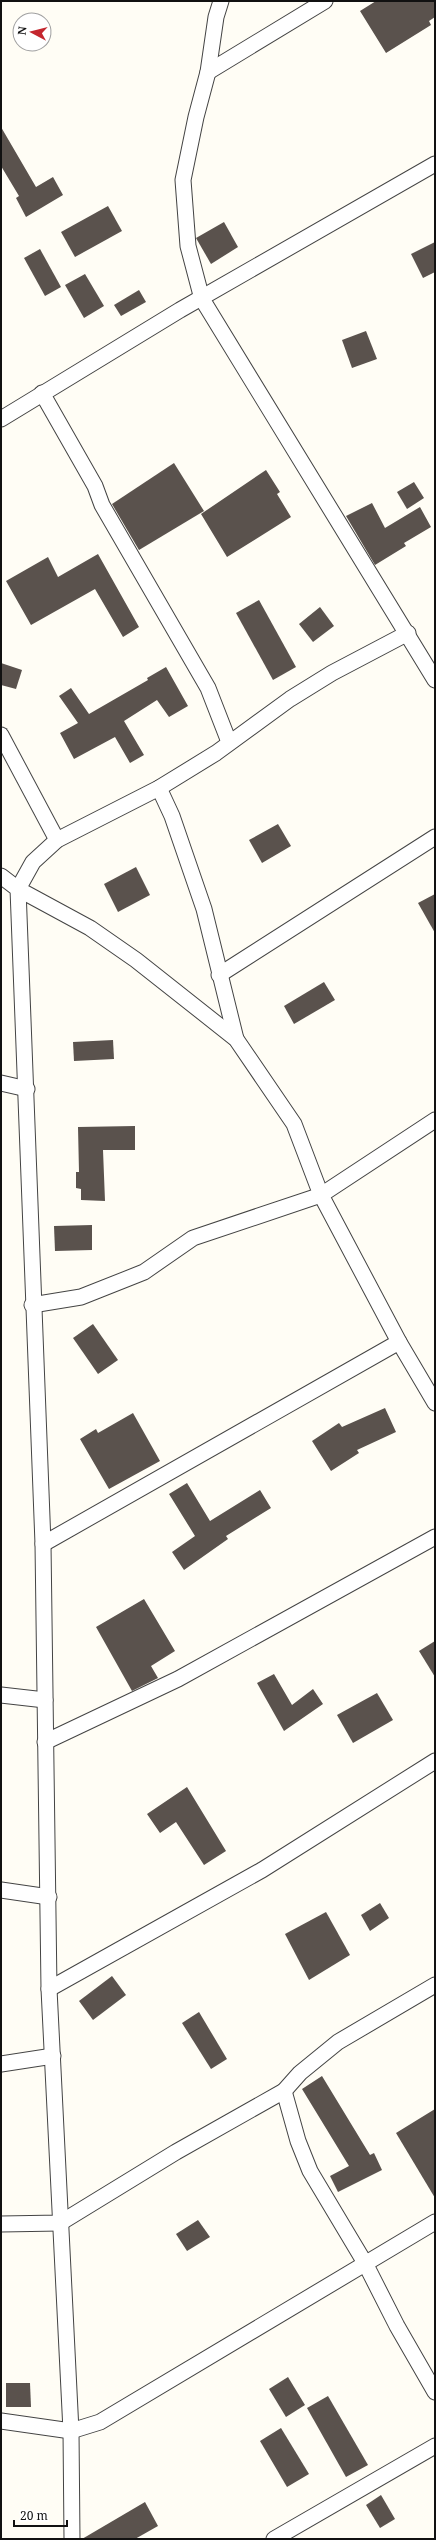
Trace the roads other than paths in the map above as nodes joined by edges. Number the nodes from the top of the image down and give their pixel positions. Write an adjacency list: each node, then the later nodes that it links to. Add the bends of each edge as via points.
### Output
1 (221, 1): 3 (street, via 216,17)
2 (325, 1): 3 (street)
3 (208, 72): 5 (street, via 182,180 188,246)
4 (435, 164): 5 (street)
5 (202, 298): 6 (street); 8 (street)
6 (42, 392): 7 (street); 11 (street, via 95,486 102,505 208,688)
7 (3, 412)
8 (408, 634): 9 (street); 11 (street, via 332,673)
9 (435, 680)
10 (1, 734): 14 (street)
11 (229, 742): 12 (street, via 216,754)
12 (159, 788): 14 (street); 17 (street, via 172,816 204,909)
13 (435, 837): 17 (street)
14 (57, 840): 16 (street, via 33,862)
15 (1, 876): 16 (street)
16 (18, 889): 18 (street, via 90,928); 20 (street)
17 (219, 974): 18 (street)
18 (236, 1040): 22 (street, via 294,1124)
19 (1, 1083): 20 (street)
20 (27, 1089): 23 (street)
21 (435, 1120): 22 (street)
22 (321, 1195): 23 (street, via 193,1238 144,1272 81,1297); 24 (street)
23 (32, 1305): 27 (street)
24 (399, 1342): 25 (street); 27 (street)
25 (435, 1403)
26 (435, 1537): 30 (street, via 178,1679)
27 (43, 1544): 29 (street)
28 (1, 1695): 29 (street)
29 (45, 1700): 30 (street)
30 (46, 1742): 33 (street)
31 (435, 1761): 35 (street, via 262,1870)
32 (1, 1890): 33 (street)
33 (49, 1897): 35 (street)
34 (435, 1985): 38 (street, via 338,2042 300,2073)
35 (49, 1989): 36 (street)
36 (53, 2056): 37 (street); 40 (street)
37 (1, 2064)
38 (284, 2091): 40 (street, via 176,2152); 42 (street, via 298,2142 310,2171)
39 (435, 2222): 42 (street)
40 (60, 2223): 41 (street); 45 (street)
41 (1, 2224)
42 (365, 2263): 43 (street); 45 (street, via 123,2409 100,2422)
43 (435, 2392)
44 (1, 2421): 45 (street)
45 (71, 2430): 47 (street)
46 (435, 2446): 48 (street)
47 (72, 2539)
48 (274, 2539)

